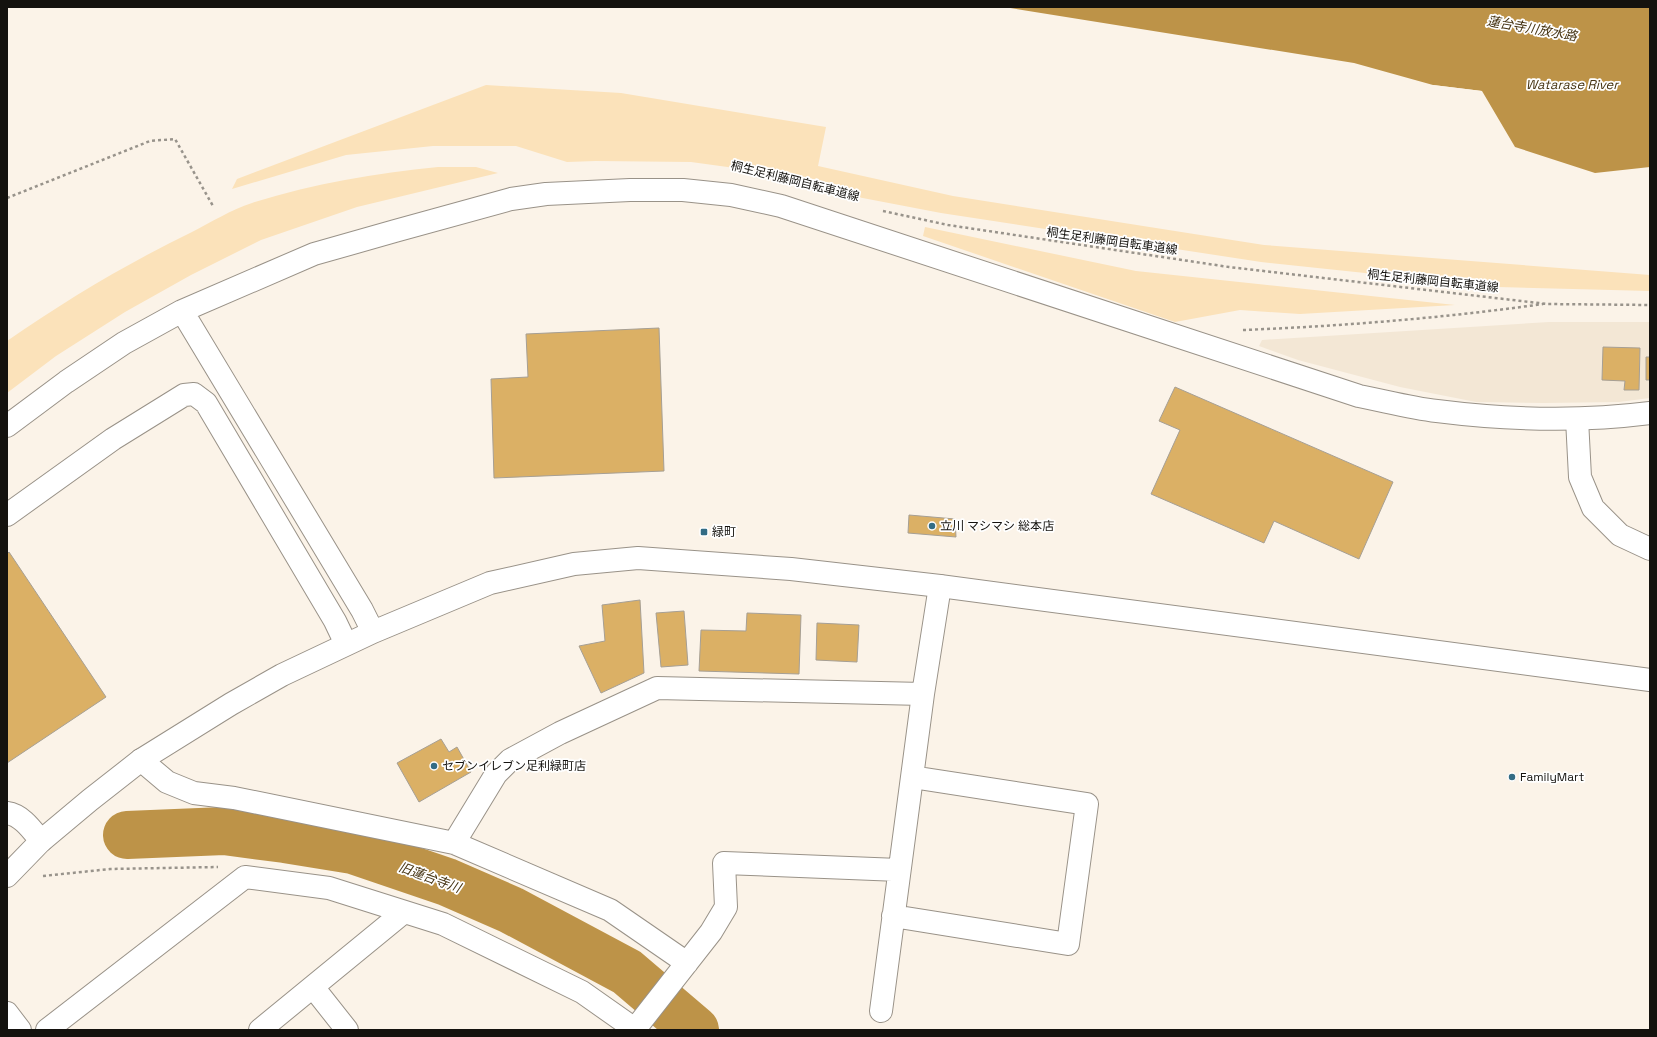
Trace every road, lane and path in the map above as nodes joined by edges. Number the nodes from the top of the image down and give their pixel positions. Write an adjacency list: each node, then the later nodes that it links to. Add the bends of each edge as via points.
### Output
1 (7, 198): 2 (path, via 150,141 175,139)
2 (213, 206)
3 (879, 210): 4 (path, 桐生足利藤岡自転車道線, via 948,225 1213,264)
4 (1547, 304): 5 (path, 桐生足利藤岡自転車道線); 7 (path, via 1460,316)
5 (1650, 305)
6 (182, 311): 9 (street, via 314,254 511,199 546,194 682,190 731,195 781,206 1359,396 1436,411 1507,418); 10 (street, via 124,343); 14 (street)
7 (1241, 330)
8 (1650, 413): 9 (street)
9 (1577, 419): 12 (street, via 1580,477 1593,508 1620,535)
10 (7, 426)
11 (7, 515): 15 (street, via 113,439 184,395 194,394 206,403 335,621)
12 (1650, 549)
13 (940, 586): 14 (street, via 791,569 638,558 574,564 490,583); 16 (street); 17 (street)
14 (373, 632): 15 (street)
15 (346, 644): 18 (street, via 250,693)
16 (1650, 680)
17 (923, 694): 19 (street); 22 (street, via 657,688 560,733 510,760 496,774)
18 (141, 760): 21 (street); 22 (street, via 167,782 194,793 234,798)
19 (912, 777): 24 (street); 28 (street, via 1087,804 1070,936 1068,944)
20 (7, 813): 21 (street, via 16,814)
21 (41, 841): 25 (street)
22 (454, 843): 29 (street, via 610,910)
23 (224, 866): 26 (path, via 110,869)
24 (899, 870): 28 (street); 29 (street, via 724,863 726,907)
25 (7, 876)
26 (38, 876)
27 (404, 912): 30 (street); 33 (street, via 443,924 582,992); 35 (street, via 329,888 244,877)
28 (893, 916): 31 (street)
29 (683, 970): 33 (street)
30 (313, 987): 36 (street); 37 (street)
31 (881, 1010)
32 (7, 1013): 34 (street)
33 (640, 1024)
34 (20, 1030)
35 (47, 1030)
36 (260, 1030)
37 (347, 1030)

